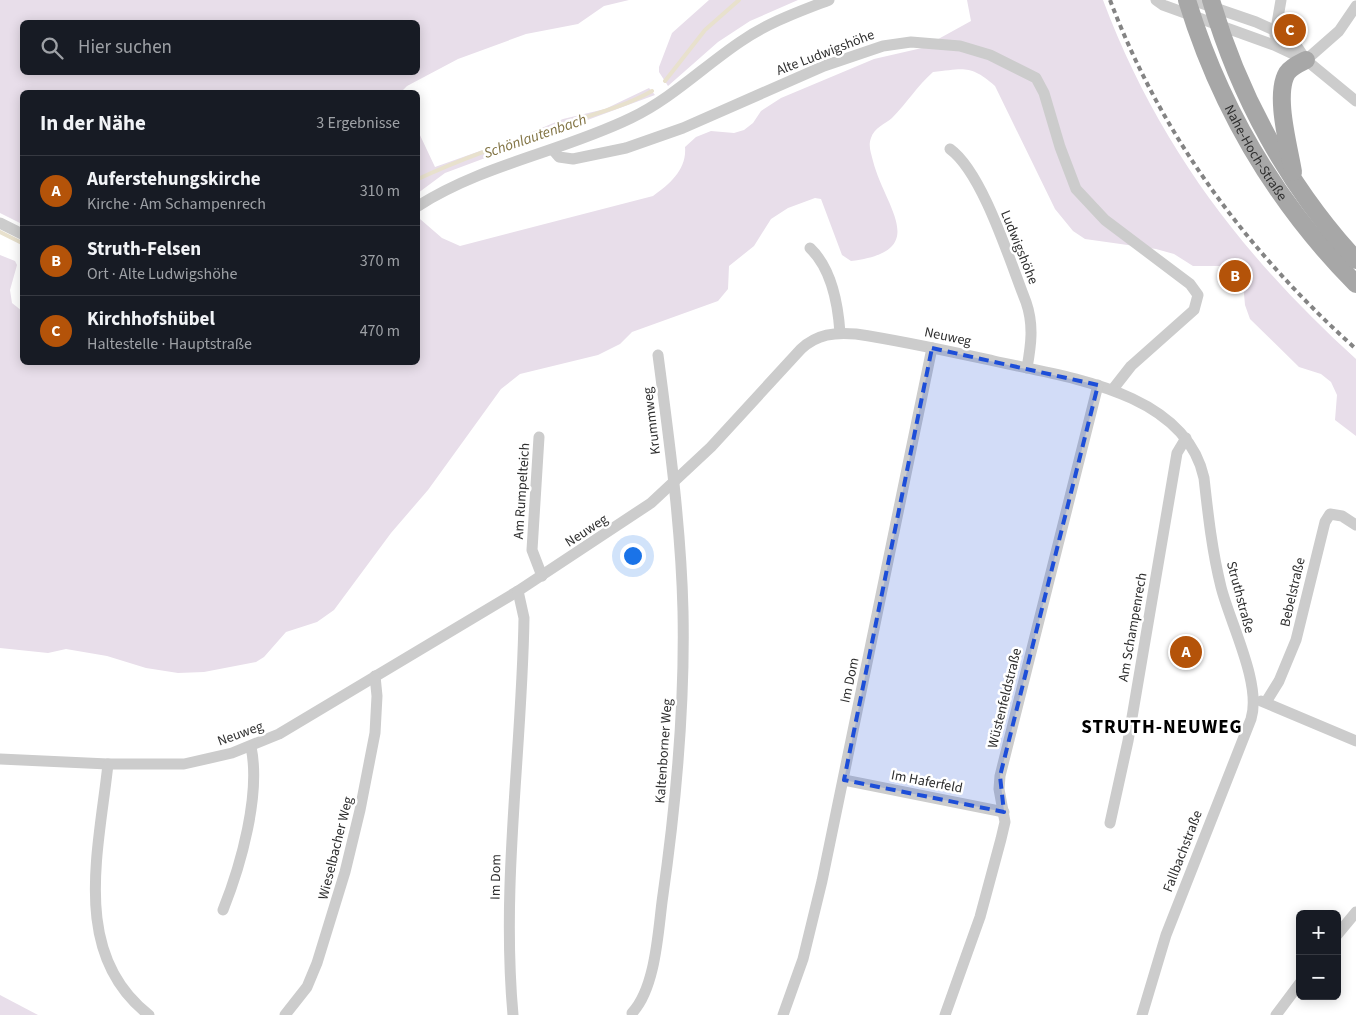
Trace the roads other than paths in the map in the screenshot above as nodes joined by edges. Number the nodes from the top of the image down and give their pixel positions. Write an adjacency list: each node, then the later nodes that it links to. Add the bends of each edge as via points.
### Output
1 (829, 0): 13 (street, via 758,30 633,117)
2 (1156, 0): 5 (street)
3 (1281, 0): 8 (street)
4 (1212, 3): 5 (street); 7 (main road, Nahe-Hoch-Straße); 8 (street)
5 (1191, 5): 7 (street); 20 (main road, Nahe-Hoch-Straße, via 1217,83 1256,157 1327,254)
6 (1356, 6): 10 (street, via 1339,31)
7 (1219, 26): 9 (street); 14 (main road, Nahe-Hoch-Straße, via 1254,112)
8 (1275, 30): 9 (street); 10 (street, via 1292,41)
9 (1284, 50): 10 (street)
10 (1306, 60): 11 (street); 14 (main road, via 1289,70 1283,90)
11 (1356, 101)
12 (950, 149): 24 (street, Ludwigshöhe, via 965,162 979,187 1031,316)
13 (553, 150): 15 (street, via 479,173); 26 (street, Alte Ludwigshöhe, via 559,156 573,159 626,148 883,46 911,42 973,49 1025,71 1036,78 1044,93 1076,190 1096,212 1190,284 1198,295 1194,310 1131,366)
14 (1295, 182): 19 (main road, Nahe-Hoch-Straße)
15 (420, 205)
16 (0, 223): 17 (street)
17 (20, 233)
18 (810, 248): 21 (street, via 826,268 836,301)
19 (1356, 260)
20 (1356, 284)
21 (840, 333): 22 (street, Neuweg); 30 (street, Neuweg, via 808,342)
22 (932, 348): 24 (street, Neuweg); 41 (street, Im Dom)
23 (658, 355): 30 (street, Krummweg)
24 (1027, 368): 25 (street, Neuweg)
25 (1098, 385): 26 (street, Neuweg); 42 (street, Wüstenfeldstraße, via 1000,776)
26 (1113, 389): 27 (street, Neuweg)
27 (1153, 411): 29 (street, Struthstraße)
28 (539, 437): 32 (street, Am Rumpelteich, via 532,550)
29 (1186, 438): 35 (street, Struthstraße, via 1201,462 1221,587); 43 (street, Am Schampenrech, via 1177,453 1128,741)
30 (673, 484): 32 (street, Neuweg, via 620,526); 48 (street, Kaltenborner Weg, via 683,611 677,780 657,940 645,994)
31 (1356, 525): 36 (street, Bebelstraße, via 1336,514 1330,514 1325,522 1296,640 1279,681)
32 (542, 576): 33 (street, Neuweg)
33 (518, 591): 34 (street, Neuweg); 51 (street, Im Dom, via 524,618 510,860)
34 (375, 676): 38 (street, Neuweg, via 305,720); 50 (street, Wieselbacher Weg, via 378,696 374,733 343,880 318,963 307,987)
35 (1254, 700): 36 (street); 54 (street, Fallbachstraße, via 1251,719 1166,935)
36 (1266, 702): 37 (street)
37 (1356, 741)
38 (251, 747): 40 (street, Neuweg, via 184,764); 44 (street, via 254,759 251,799 237,869)
39 (0, 758): 40 (street, Neuweg)
40 (108, 764): 49 (street, via 95,896 98,932 115,978 135,1004)
41 (844, 780): 42 (street, Im Haferfeld); 52 (street, Im Dom, via 812,926)
42 (1004, 812): 53 (street, Wüstenfeldstraße, via 1001,839 980,917)
43 (1110, 823)
44 (223, 910)
45 (1356, 912): 46 (street)
46 (1341, 930)
47 (1296, 988): 55 (street)
48 (632, 1013)
49 (149, 1015)
50 (285, 1015)
51 (513, 1015)
52 (783, 1015)
53 (945, 1015)
54 (1142, 1015)
55 (1276, 1015)

